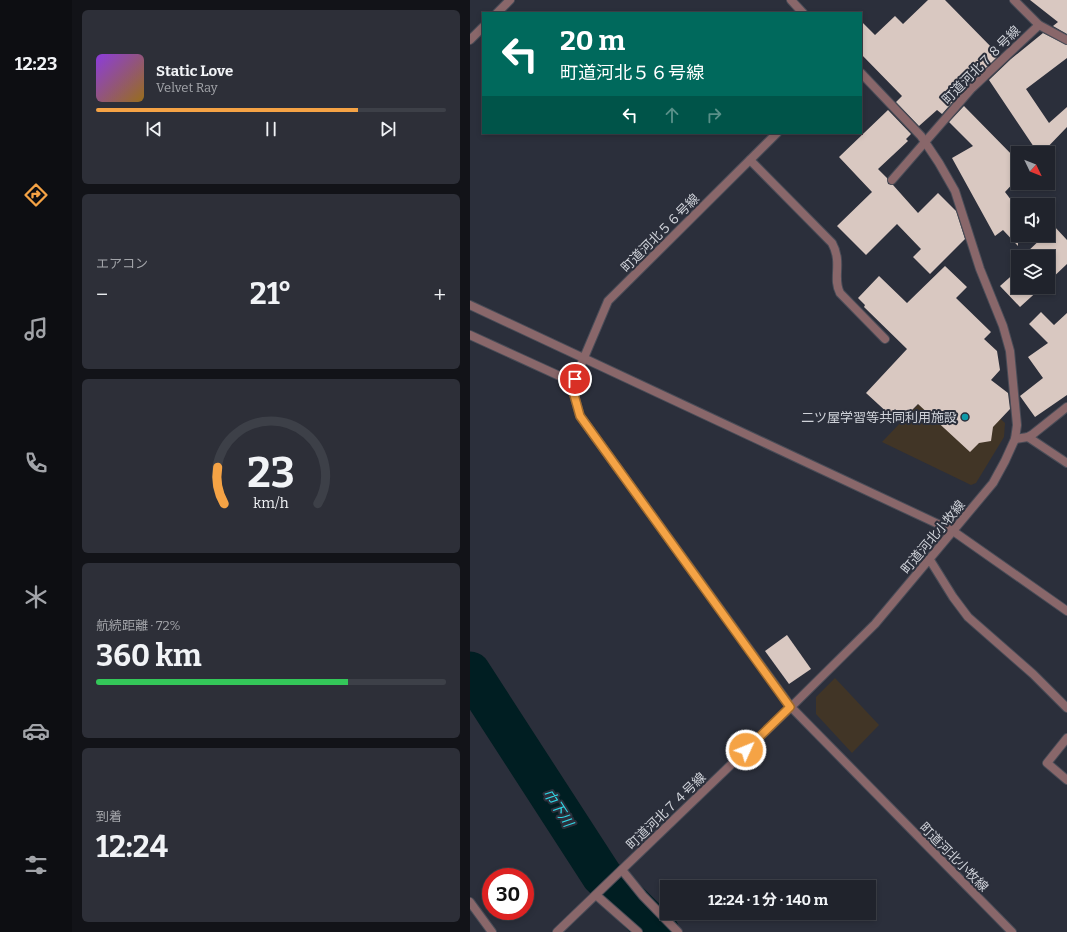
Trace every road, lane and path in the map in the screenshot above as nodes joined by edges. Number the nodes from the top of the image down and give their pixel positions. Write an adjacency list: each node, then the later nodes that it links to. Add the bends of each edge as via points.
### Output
1 (510, 0): 4 (street)
2 (791, 0): 5 (street)
3 (1014, 0): 6 (street)
4 (498, 12)
5 (803, 12)
6 (1039, 25): 9 (street); 12 (street, 町道河北７８号線, via 972,88)
7 (482, 28): 8 (street)
8 (470, 40)
9 (1067, 40)
10 (862, 74): 12 (street, 町道河北小牧線)
11 (776, 134): 13 (street, 町道河北５６号線)
12 (925, 142): 14 (street, 町道河北７８号線); 22 (street, 町道河北小牧線, via 955,191 980,269 1003,326 1010,351 1017,425)
13 (750, 160): 17 (street, via 832,243 838,256 837,283 840,293); 18 (street, 町道河北５６号線, via 608,301)
14 (892, 180)
15 (470, 305): 18 (street)
16 (470, 335): 19 (street)
17 (885, 339)
18 (582, 361): 19 (street, 町道河北５６号線); 24 (street)
19 (574, 382): 27 (street, via 573,391 580,416)
20 (1067, 407): 21 (street)
21 (1028, 437): 22 (street); 23 (street)
22 (1015, 439): 24 (street, 町道河北小牧線, via 993,483)
23 (1067, 463)
24 (954, 531): 25 (street, 町道河北小牧線); 26 (street)
25 (930, 560): 27 (street, 町道河北小牧線, via 875,624); 28 (street, via 968,617 1033,674)
26 (1067, 611)
27 (790, 707): 31 (street, 町道河北７４号線); 38 (street, 町道河北小牧線)
28 (1067, 708)
29 (1067, 738): 30 (street, via 1047,763)
30 (1067, 780)
31 (620, 872): 32 (street, 町道河北７４号線); 37 (street)
32 (598, 893): 35 (street, 町道河北７４号線); 36 (street)
33 (470, 902): 34 (street)
34 (492, 932)
35 (557, 932)
36 (638, 932)
37 (678, 932)
38 (1012, 932)

